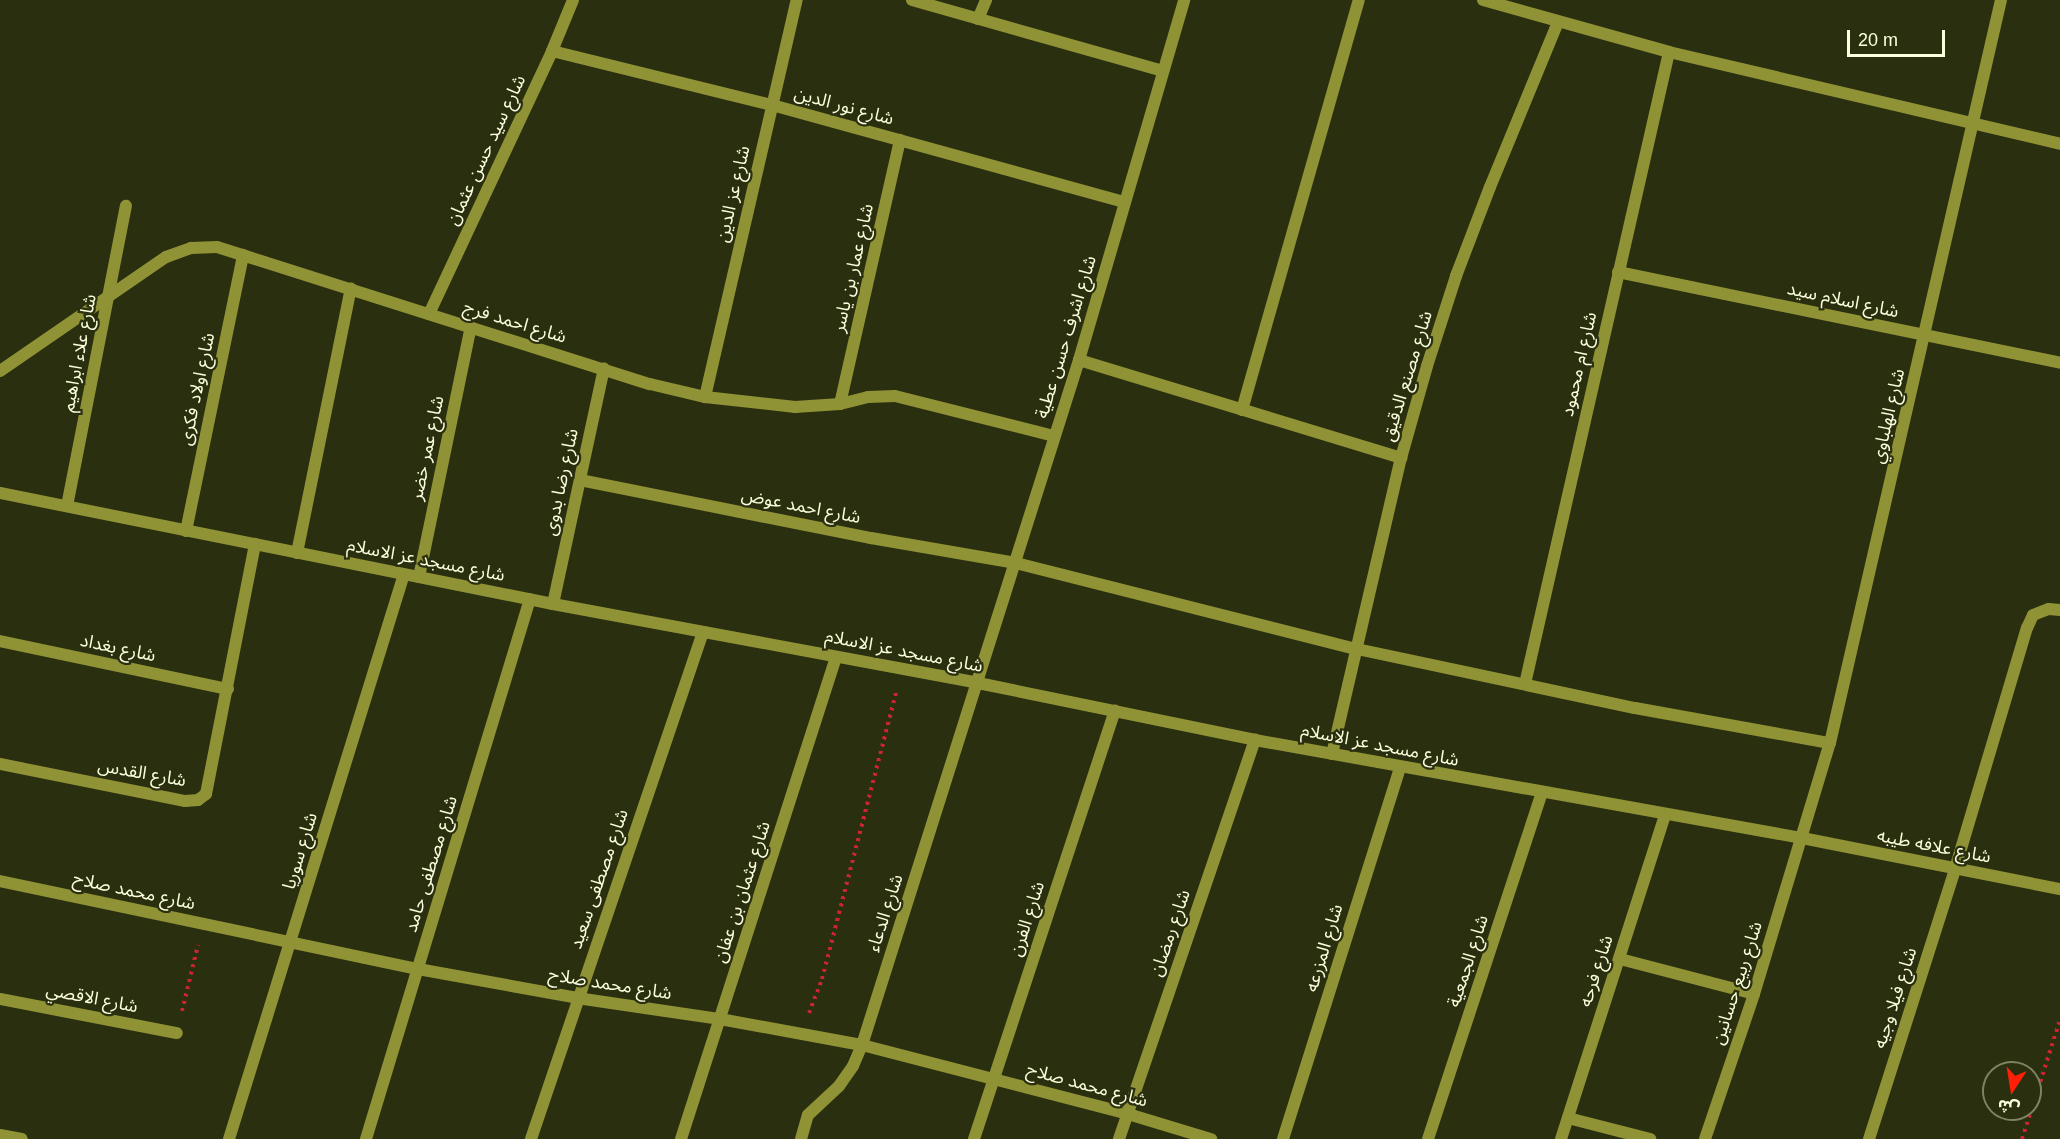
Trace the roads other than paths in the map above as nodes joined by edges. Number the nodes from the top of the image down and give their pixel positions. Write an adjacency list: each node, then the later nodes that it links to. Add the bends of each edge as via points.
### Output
1 (573, 0): 11 (street, شارع سيد حسن عثمان)
2 (797, 0): 14 (street, شارع عز الدين)
3 (912, 0): 9 (street)
4 (986, 0): 9 (street)
5 (1185, 0): 13 (street, شارع اشرف حسن عطية)
6 (1359, 0): 33 (street)
7 (1483, 0): 10 (street)
8 (2001, 0): 15 (street, شارع الهلباوي)
9 (978, 18): 13 (street)
10 (1558, 22): 12 (street); 35 (street, شارع مصنع الدقيق, via 1456,276)
11 (552, 51): 14 (street, شارع نور الدين); 24 (street, شارع سيد حسن عثمان)
12 (1669, 52): 15 (street); 21 (street, شارع ام محمود)
13 (1163, 71): 18 (street, شارع اشرف حسن عطية)
14 (772, 105): 16 (street, شارع نور الدين); 31 (street, شارع عز الدين)
15 (1974, 125): 17 (street); 26 (street, شارع الهلباوي)
16 (900, 140): 18 (street, شارع نور الدين); 32 (street, شارع عمار بن ياسر)
17 (2060, 144)
18 (1125, 202): 27 (street, شارع اشرف حسن عطية)
19 (126, 206): 23 (street, شارع علاء ابراهيم)
20 (243, 255): 22 (street, شارع احمد فرج); 23 (street, شارع احمد فرج, via 217,247 191,248 166,257); 39 (street, شارع اولاد فكرى)
21 (1618, 272): 26 (street, شارع اسلام سيد); 53 (street, شارع ام محمود)
22 (351, 288): 24 (street, شارع احمد فرج); 41 (street)
23 (108, 295): 30 (street, شارع احمد فرج); 38 (street, شارع علاء ابراهيم)
24 (429, 314): 25 (street, شارع احمد فرج)
25 (471, 327): 29 (street, شارع احمد فرج); 44 (street, شارع عمر خضر)
26 (1925, 335): 28 (street, شارع اسلام سيد); 57 (street, شارع الهلباوي)
27 (1079, 360): 33 (street); 34 (street, شارع اشرف حسن عطية)
28 (2060, 363)
29 (604, 368): 31 (street, شارع احمد فرج); 36 (street, شارع رضا بدوى)
30 (0, 371)
31 (705, 397): 32 (street, شارع احمد فرج, via 795,407)
32 (840, 404): 34 (street, شارع احمد فرج, via 895,396)
33 (1242, 410): 35 (street)
34 (1054, 436): 42 (street, شارع اشرف حسن عطية)
35 (1401, 458): 50 (street, شارع مصنع الدقيق)
36 (579, 480): 42 (street, شارع احمد عوض); 46 (street, شارع رضا بدوى)
37 (0, 493): 38 (street, شارع مسجد عز الاسلام)
38 (67, 507): 39 (street, شارع مسجد عز الاسلام)
39 (186, 531): 40 (street, شارع مسجد عز الاسلام)
40 (255, 544): 41 (street, شارع مسجد عز الاسلام); 54 (street)
41 (297, 553): 43 (street, شارع مسجد عز الاسلام)
42 (1016, 563): 50 (street, شارع احمد عوض); 52 (street, شارع اشرف حسن عطية)
43 (404, 574): 44 (street, شارع مسجد عز الاسلام); 67 (street, شارع سوريا)
44 (419, 577): 45 (street, شارع مسجد عز الاسلام)
45 (530, 599): 46 (street, شارع مسجد عز الاسلام); 69 (street, شارع مصطفى حامد)
46 (553, 604): 48 (street, شارع مسجد عز الاسلام)
47 (2060, 610): 64 (street, شارع فيلا وجيه, via 2033,615 2027,628)
48 (703, 632): 51 (street, شارع مسجد عز الاسلام); 71 (street, شارع مصطفى سعيد)
49 (0, 641): 54 (street, شارع بغداد)
50 (1357, 649): 53 (street, شارع احمد عوض); 58 (street, شارع مصنع الدقيق)
51 (836, 657): 52 (street, شارع مسجد عز الاسلام); 73 (street, شارع عثمان بن عفان)
52 (978, 683): 55 (street, شارع مسجد عز الاسلام); 75 (street, شارع الدعاء)
53 (1525, 684): 57 (street, شارع احمد عوض)
54 (228, 689): 59 (street, شارع القدس, via 210,783 206,794 198,800 185,801)
55 (1115, 711): 56 (street, شارع مسجد عز الاسلام); 76 (street, شارع الفرن)
56 (1255, 740): 58 (street, شارع مسجد عز الاسلام); 77 (street, شارع رمضان)
57 (1830, 743): 63 (street, شارع الهلباوي)
58 (1332, 754): 60 (street, شارع مسجد عز الاسلام)
59 (0, 764)
60 (1400, 767): 61 (street, شارع مسجد عز الاسلام); 89 (street, شارع المزرعه)
61 (1542, 794): 62 (street, شارع مسجد عز الاسلام); 90 (street, شارع الجمعية)
62 (1665, 815): 63 (street, شارع مسجد عز الاسلام); 68 (street, شارع فرحه)
63 (1802, 838): 64 (street, شارع علافه طيبه); 70 (street, شارع ربيع حسانين)
64 (1955, 869): 66 (street, شارع علافه طيبه); 94 (street, شارع فيلا وجيه)
65 (0, 882): 67 (street, شارع محمد صلاح)
66 (2060, 889)
67 (290, 943): 69 (street, شارع محمد صلاح); 81 (street, شارع سوريا)
68 (1620, 959): 70 (street); 78 (street, شارع فرحه)
69 (418, 969): 71 (street, شارع محمد صلاح); 82 (street, شارع مصطفى حامد)
70 (1754, 994): 93 (street, شارع ربيع حسانين)
71 (577, 998): 73 (street, شارع محمد صلاح); 83 (street, شارع مصطفى سعيد)
72 (0, 999): 74 (street, شارع الاقصي)
73 (720, 1019): 75 (street, شارع محمد صلاح); 84 (street, شارع عثمان بن عفان)
74 (177, 1033)
75 (862, 1046): 76 (street, شارع محمد صلاح); 85 (street, شارع الدعاء, via 839,1086 808,1115)
76 (994, 1078): 77 (street, شارع محمد صلاح); 86 (street, شارع الفرن)
77 (1128, 1114): 87 (street, شارع رمضان); 88 (street, شارع محمد صلاح)
78 (1568, 1118): 91 (street, شارع فرحه); 92 (street)
79 (0, 1135): 80 (street)
80 (22, 1139)
81 (229, 1139)
82 (366, 1139)
83 (531, 1139)
84 (681, 1139)
85 (801, 1139)
86 (974, 1139)
87 (1119, 1139)
88 (1211, 1139)
89 (1283, 1139)
90 (1428, 1139)
91 (1561, 1139)
92 (1650, 1139)
93 (1705, 1139)
94 (1869, 1139)

